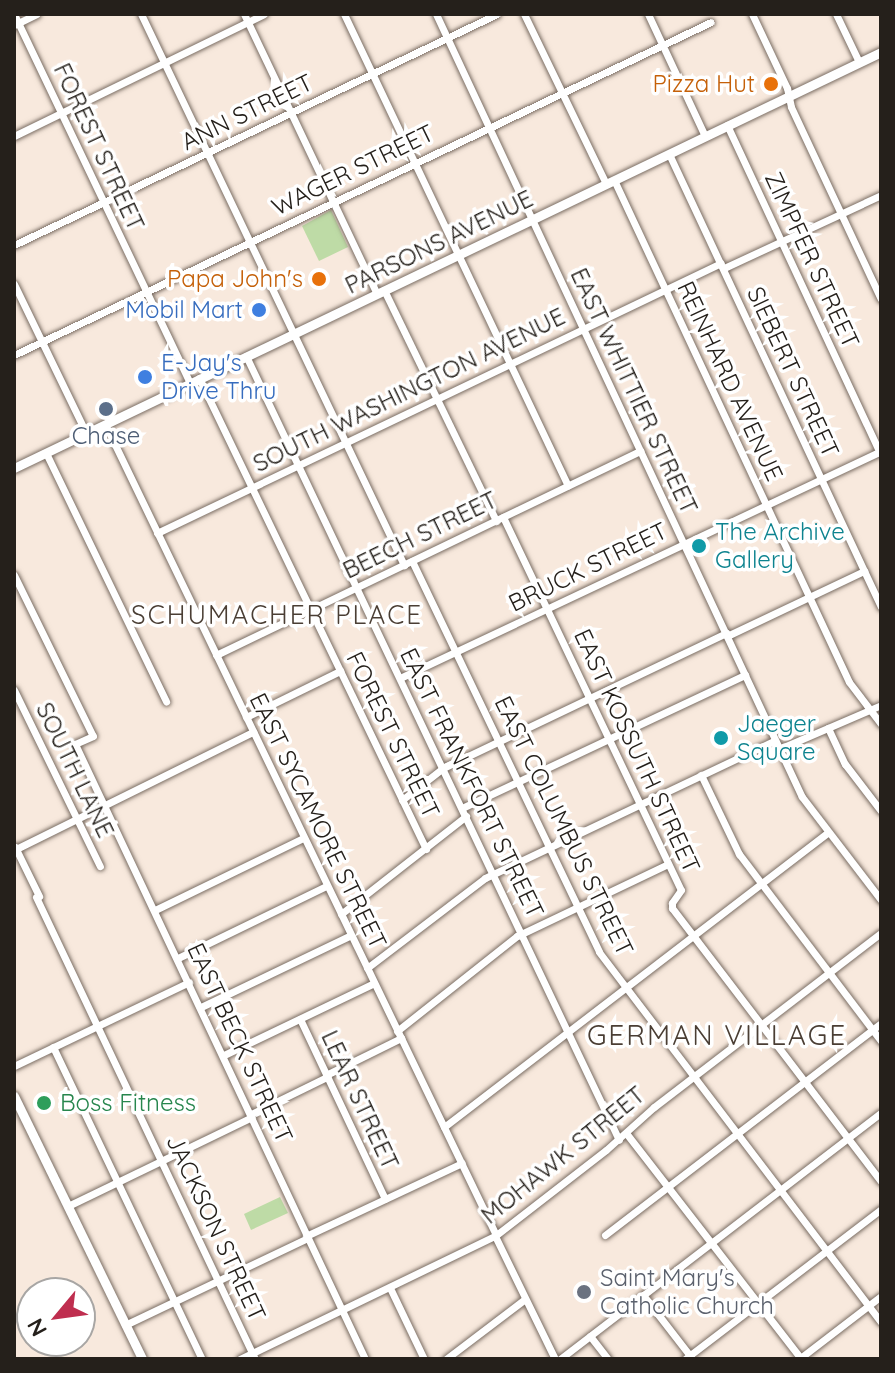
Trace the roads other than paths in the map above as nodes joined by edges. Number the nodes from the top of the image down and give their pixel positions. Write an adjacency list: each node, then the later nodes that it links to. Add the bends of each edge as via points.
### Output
1 (14, 14): 14 (street, FOREST STREET)
2 (37, 14): 14 (street)
3 (141, 14): 19 (street)
4 (264, 14): 12 (street)
5 (344, 14): 20 (street)
6 (436, 14): 15 (street, EAST WHITTIER STREET)
7 (497, 14): 15 (street, ANN STREET)
8 (524, 14): 21 (street, REINHARD AVENUE)
9 (648, 14): 16 (street)
10 (752, 14): 22 (street)
11 (836, 14): 18 (street)
12 (246, 18): 19 (street); 23 (street, EAST KOSSUTH STREET)
13 (711, 22): 16 (street, WAGER STREET)
14 (16, 24): 24 (street, FOREST STREET)
15 (447, 38): 20 (street, ANN STREET); 26 (street, EAST WHITTIER STREET)
16 (662, 45): 21 (street, WAGER STREET); 28 (street)
17 (881, 52): 18 (main road, PARSONS AVENUE)
18 (859, 62): 22 (main road, PARSONS AVENUE)
19 (165, 63): 24 (street); 29 (street)
20 (371, 74): 23 (street, ANN STREET); 31 (street)
21 (562, 92): 26 (street, WAGER STREET); 32 (street, REINHARD AVENUE)
22 (789, 96): 25 (main road, PARSONS AVENUE); 36 (street)
23 (291, 113): 29 (street, ANN STREET); 35 (street, EAST KOSSUTH STREET)
24 (61, 114): 27 (street); 34 (street, FOREST STREET)
25 (727, 125): 28 (main road, PARSONS AVENUE); 38 (street, ZIMPFER STREET)
26 (489, 128): 31 (street, WAGER STREET); 37 (street, EAST WHITTIER STREET)
27 (14, 136)
28 (705, 136): 30 (main road, PARSONS AVENUE)
29 (208, 152): 34 (street, ANN STREET); 39 (street)
30 (669, 154): 32 (main road, PARSONS AVENUE); 42 (street, SIEBERT STREET)
31 (413, 164): 35 (street, WAGER STREET); 41 (street)
32 (610, 182): 37 (main road, PARSONS AVENUE); 44 (street, REINHARD AVENUE)
33 (881, 195): 36 (street, SOUTH WASHINGTON AVENUE)
34 (104, 202): 40 (street, ANN STREET); 45 (street, FOREST STREET)
35 (333, 202): 39 (street, WAGER STREET); 46 (street, EAST KOSSUTH STREET)
36 (840, 214): 38 (street, SOUTH WASHINGTON AVENUE); 47 (street)
37 (532, 219): 41 (main road, PARSONS AVENUE); 48 (street, EAST WHITTIER STREET)
38 (782, 241): 42 (street, SOUTH WASHINGTON AVENUE); 61 (street, ZIMPFER STREET)
39 (250, 242): 45 (street, WAGER STREET); 49 (street)
40 (14, 245)
41 (457, 255): 46 (main road, PARSONS AVENUE); 53 (street)
42 (722, 266): 44 (street, SOUTH WASHINGTON AVENUE); 64 (street, SIEBERT STREET)
43 (14, 284): 50 (street)
44 (665, 289): 48 (street, SOUTH WASHINGTON AVENUE); 67 (street, REINHARD AVENUE)
45 (147, 291): 50 (street, WAGER STREET); 54 (street, FOREST STREET)
46 (380, 292): 49 (main road, PARSONS AVENUE); 55 (street, EAST KOSSUTH STREET)
47 (881, 299)
48 (583, 329): 53 (street, SOUTH WASHINGTON AVENUE); 59 (street, EAST WHITTIER STREET)
49 (293, 334): 52 (main road, PARSONS AVENUE); 58 (street)
50 (42, 342): 51 (street, WAGER STREET); 57 (street)
51 (14, 355)
52 (246, 356): 54 (main road, PARSONS AVENUE); 62 (street, EAST FRANKFORT STREET)
53 (510, 363): 55 (street, SOUTH WASHINGTON AVENUE); 65 (street)
54 (195, 380): 56 (main road, PARSONS AVENUE); 66 (street, FOREST STREET)
55 (437, 398): 58 (street, SOUTH WASHINGTON AVENUE); 68 (street, EAST KOSSUTH STREET)
56 (105, 424): 57 (main road, PARSONS AVENUE); 69 (street, EAST SYCAMORE STREET)
57 (86, 433): 60 (main road, PARSONS AVENUE)
58 (345, 443): 62 (street, SOUTH WASHINGTON AVENUE); 72 (street)
59 (640, 451): 65 (street, BEECH STREET); 70 (street, EAST WHITTIER STREET)
60 (46, 453): 63 (main road, PARSONS AVENUE); 88 (street)
61 (880, 453): 64 (street, BRUCK STREET)
62 (298, 465): 66 (street, SOUTH WASHINGTON AVENUE); 75 (street, EAST FRANKFORT STREET)
63 (14, 468)
64 (821, 479): 67 (street, BRUCK STREET); 73 (street, SIEBERT STREET)
65 (568, 486): 68 (street, BEECH STREET)
66 (252, 487): 69 (street, SOUTH WASHINGTON AVENUE); 79 (street, FOREST STREET)
67 (766, 505): 70 (street, BRUCK STREET); 76 (street, REINHARD AVENUE)
68 (499, 519): 71 (street, BEECH STREET); 78 (street, EAST KOSSUTH STREET)
69 (157, 533): 82 (street, EAST SYCAMORE STREET)
70 (684, 543): 78 (street, BRUCK STREET); 80 (street, EAST WHITTIER STREET)
71 (412, 561): 72 (street, BEECH STREET); 81 (street, EAST COLUMBUS STREET)
72 (404, 565): 75 (street, BEECH STREET)
73 (864, 571): 76 (street); 77 (street, SIEBERT STREET)
74 (14, 575): 105 (street, EAST BECK STREET, via 93,736 75,744)
75 (357, 588): 79 (street, BEECH STREET); 85 (street, EAST FRANKFORT STREET)
76 (809, 597): 80 (street); 90 (street, REINHARD AVENUE, via 849,682)
77 (881, 607)
78 (546, 608): 81 (street, BRUCK STREET); 87 (street, EAST KOSSUTH STREET)
79 (311, 609): 82 (street, BEECH STREET); 83 (street, FOREST STREET)
80 (726, 634): 84 (street, EAST WHITTIER STREET); 87 (street)
81 (455, 651): 85 (street, BRUCK STREET); 97 (street, EAST COLUMBUS STREET)
82 (216, 655): 93 (street, EAST SYCAMORE STREET)
83 (340, 671): 93 (street); 104 (street, FOREST STREET)
84 (745, 675): 98 (street); 99 (street, EAST WHITTIER STREET)
85 (400, 678): 101 (street, EAST FRANKFORT STREET)
86 (14, 690): 91 (street, SOUTH LANE)
87 (589, 697): 97 (street); 98 (street, EAST KOSSUTH STREET)
88 (166, 701)
89 (881, 705): 90 (street)
90 (870, 709): 94 (street, REINHARD AVENUE); 95 (street)
91 (23, 710): 92 (street); 110 (street, SOUTH LANE)
92 (14, 714)
93 (246, 717): 96 (street, EAST SYCAMORE STREET)
94 (881, 724)
95 (828, 728): 100 (street); 108 (street, via 845,764)
96 (253, 732): 105 (street); 112 (street, EAST SYCAMORE STREET)
97 (498, 740): 101 (street); 103 (street, EAST COLUMBUS STREET)
98 (609, 740): 103 (street); 106 (street, EAST KOSSUTH STREET)
99 (775, 740): 100 (street, EAST WHITTIER STREET); 102 (street)
100 (779, 749): 111 (street, EAST WHITTIER STREET, via 802,797)
101 (443, 768): 104 (street); 107 (street, EAST FRANKFORT STREET)
102 (701, 775): 106 (street); 119 (street, via 735,848)
103 (518, 782): 107 (street); 113 (street, EAST COLUMBUS STREET)
104 (402, 800): 115 (street, FOREST STREET)
105 (104, 804): 110 (street); 123 (street, EAST BECK STREET)
106 (639, 804): 113 (street); 116 (street, EAST KOSSUTH STREET)
107 (462, 808): 109 (street, EAST FRANKFORT STREET)
108 (881, 811)
109 (466, 816): 115 (street); 118 (street, EAST FRANKFORT STREET)
110 (76, 819): 114 (street); 117 (street, SOUTH LANE)
111 (828, 832): 119 (street); 121 (street, EAST WHITTIER STREET)
112 (303, 838): 120 (street, EAST SYCAMORE STREET); 123 (street)
113 (549, 847): 118 (street); 122 (street, EAST COLUMBUS STREET)
114 (15, 848): 139 (street, JACKSON STREET)
115 (426, 849): 124 (street)
116 (668, 864): 122 (street); 128 (street, EAST KOSSUTH STREET, via 681,890 672,908)
117 (100, 866)
118 (493, 873): 126 (street, EAST FRANKFORT STREET); 130 (street)
119 (761, 883): 128 (street); 131 (street)
120 (326, 886): 124 (street, EAST SYCAMORE STREET); 129 (street)
121 (881, 900)
122 (578, 907): 126 (street); 134 (street, EAST COLUMBUS STREET, via 599,952)
123 (155, 910): 129 (street, EAST BECK STREET)
124 (341, 914): 127 (street, EAST SYCAMORE STREET)
125 (881, 933): 131 (street, MOHAWK STREET)
126 (522, 934): 141 (street, EAST FRANKFORT STREET); 142 (street)
127 (351, 935): 130 (street, EAST SYCAMORE STREET); 135 (street)
128 (693, 936): 134 (street); 138 (street, EAST KOSSUTH STREET)
129 (178, 958): 132 (street, EAST BECK STREET)
130 (367, 968): 133 (street, EAST SYCAMORE STREET)
131 (829, 973): 138 (street, MOHAWK STREET); 140 (street)
132 (189, 982): 135 (street, EAST BECK STREET); 139 (street)
133 (374, 983): 136 (street); 142 (street, EAST SYCAMORE STREET)
134 (625, 988): 141 (street); 148 (street, EAST COLUMBUS STREET)
135 (201, 1007): 145 (street, EAST BECK STREET)
136 (300, 1019): 145 (street); 147 (street, LEAR STREET)
137 (881, 1023): 140 (street)
138 (761, 1025): 148 (street, MOHAWK STREET); 149 (street, EAST KOSSUTH STREET)
139 (97, 1026): 144 (street); 158 (street, JACKSON STREET)
140 (872, 1029): 143 (street); 149 (street)
141 (568, 1031): 153 (street); 157 (street, EAST FRANKFORT STREET)
142 (399, 1034): 147 (street); 153 (street, EAST SYCAMORE STREET)
143 (881, 1041)
144 (53, 1047): 146 (street); 161 (street)
145 (224, 1055): 152 (street, EAST BECK STREET)
146 (14, 1066)
147 (326, 1076): 152 (street); 164 (street, LEAR STREET)
148 (694, 1077): 154 (street, MOHAWK STREET); 155 (street, EAST COLUMBUS STREET)
149 (805, 1081): 155 (street); 156 (street, EAST KOSSUTH STREET)
150 (14, 1096): 165 (main road)
151 (881, 1113): 156 (street)
152 (252, 1116): 158 (street); 169 (street, EAST BECK STREET)
153 (444, 1127): 159 (street, EAST SYCAMORE STREET)
154 (626, 1133): 157 (street, MOHAWK STREET); 162 (street)
155 (737, 1133): 162 (street); 163 (street, EAST COLUMBUS STREET)
156 (848, 1138): 160 (street, EAST KOSSUTH STREET); 163 (street)
157 (619, 1140): 168 (street, MOHAWK STREET)
158 (162, 1161): 161 (street); 172 (street, JACKSON STREET)
159 (462, 1163): 164 (street); 168 (street, EAST SYCAMORE STREET)
160 (881, 1181)
161 (117, 1183): 165 (street); 177 (street)
162 (668, 1186): 167 (street); 170 (street)
163 (780, 1190): 170 (street); 171 (street, EAST COLUMBUS STREET)
164 (385, 1199): 169 (street)
165 (68, 1206): 182 (main road)
166 (881, 1209): 171 (street)
167 (605, 1235)
168 (495, 1236): 173 (street, MOHAWK STREET); 176 (street, EAST SYCAMORE STREET)
169 (307, 1237): 172 (street); 180 (street, EAST BECK STREET)
170 (712, 1243): 174 (street); 178 (street)
171 (827, 1251): 178 (street); 179 (street, EAST COLUMBUS STREET)
172 (219, 1280): 177 (street); 184 (street, JACKSON STREET)
173 (390, 1288): 180 (street, MOHAWK STREET); 190 (street)
174 (643, 1295): 183 (street); 185 (street)
175 (881, 1296): 179 (street)
176 (525, 1299): 191 (street); 192 (street, EAST SYCAMORE STREET)
177 (174, 1301): 182 (street); 187 (street)
178 (758, 1304): 185 (street); 194 (street)
179 (868, 1306): 181 (street, EAST COLUMBUS STREET); 194 (street)
180 (342, 1311): 184 (street, MOHAWK STREET); 189 (street, EAST BECK STREET)
181 (881, 1322)
182 (125, 1325): 186 (main road)
183 (590, 1336): 192 (street); 193 (street)
184 (254, 1356): 188 (street, MOHAWK STREET)
185 (689, 1358)
186 (142, 1359)
187 (202, 1359)
188 (240, 1359)
189 (365, 1359)
190 (424, 1359)
191 (446, 1359)
192 (558, 1359)
193 (608, 1359)
194 (800, 1359)

